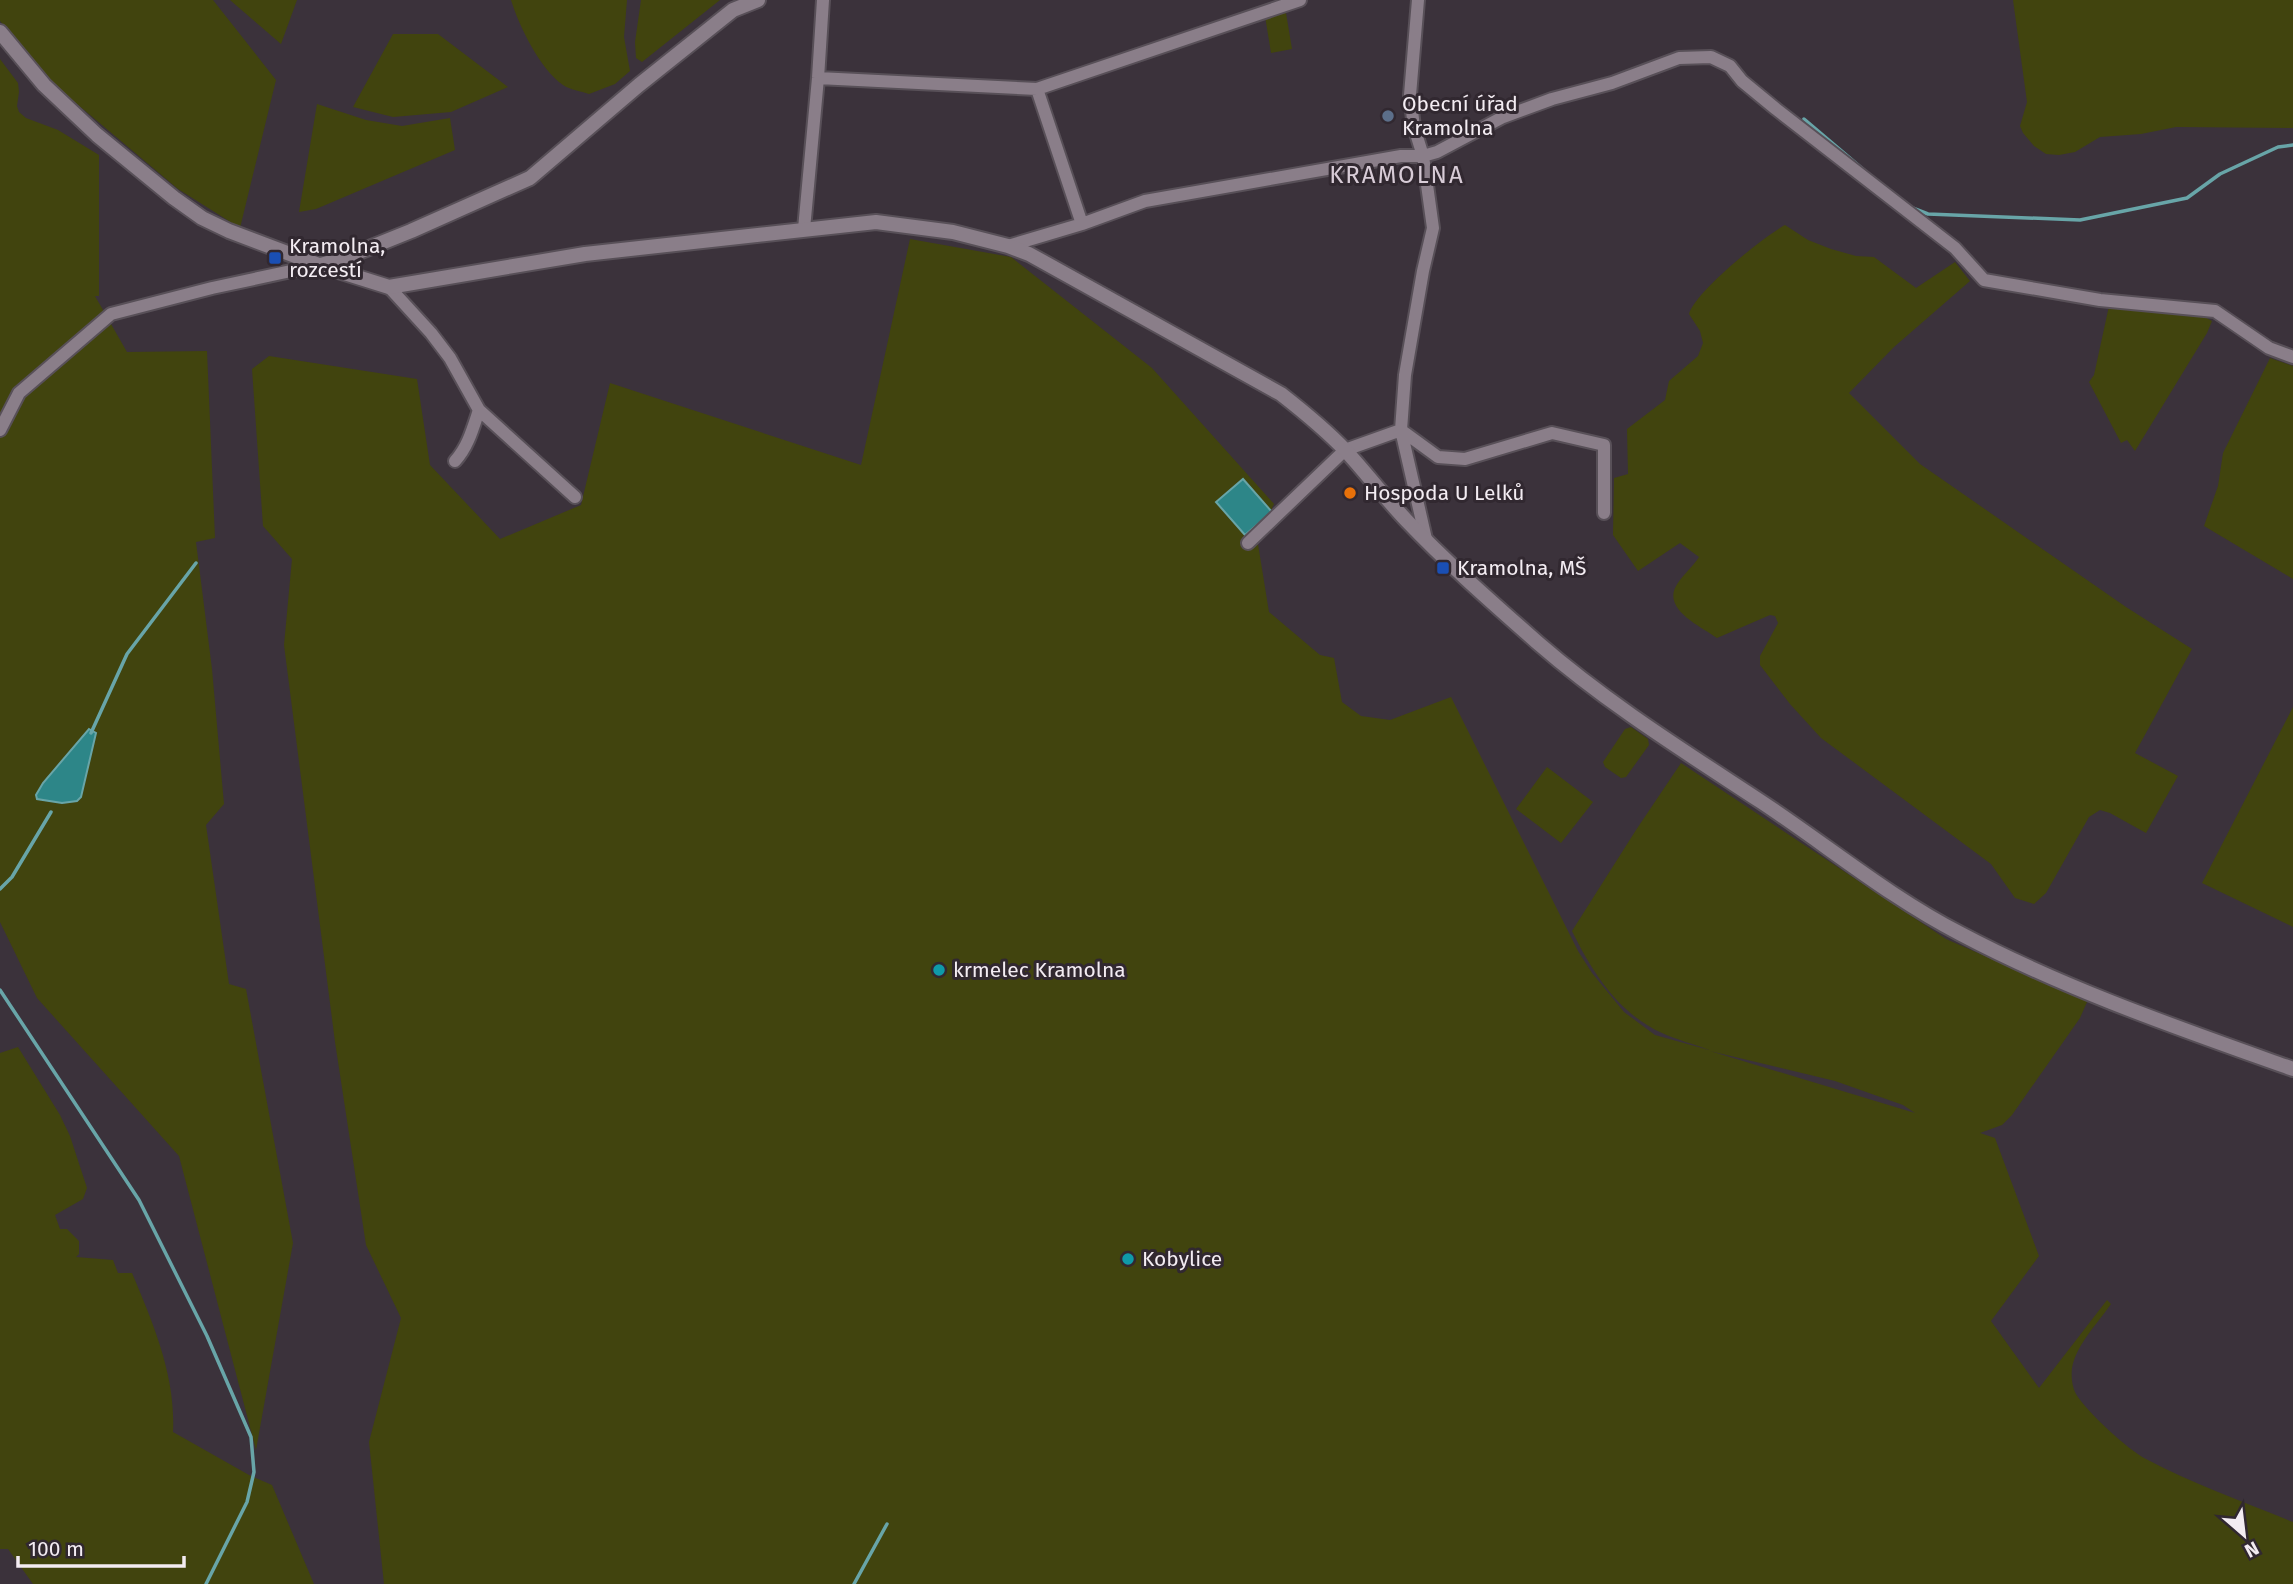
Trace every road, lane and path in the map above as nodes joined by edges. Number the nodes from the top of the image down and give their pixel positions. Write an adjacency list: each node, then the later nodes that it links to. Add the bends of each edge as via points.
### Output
1 (758, 0): 12 (street, via 733,10 530,178)
2 (823, 0): 6 (street)
3 (1300, 0): 7 (street)
4 (1418, 0): 8 (street, via 1410,95)
5 (0, 32): 12 (street, via 44,85 174,198 229,231)
6 (818, 78): 7 (street); 10 (street)
7 (1037, 89): 9 (street)
8 (1423, 156): 9 (street, via 1401,156 1145,201); 14 (street, via 1552,99 1679,58 1711,57 1730,66 1776,109 1955,248 1984,280 2100,300 2215,311 2269,348); 17 (street, via 1433,228 1405,375)
9 (1082, 224): 11 (street)
10 (804, 229): 11 (street, via 876,222 953,232); 13 (street, via 585,254)
11 (1008, 246): 18 (street, via 1281,394)
12 (319, 265): 13 (street); 16 (street, via 111,314 19,393)
13 (389, 287): 15 (street, via 450,358)
14 (2293, 356)
15 (479, 410): 19 (street); 20 (street)
16 (0, 430)
17 (1401, 430): 18 (street); 21 (street, via 1438,457 1465,459 1552,433 1604,445); 22 (street)
18 (1345, 450): 22 (street); 23 (street)
19 (455, 461)
20 (575, 497)
21 (1604, 513)
22 (1426, 539): 24 (street, via 1590,686 1903,901 1960,934 2059,980)
23 (1248, 543)
24 (2293, 1069)

